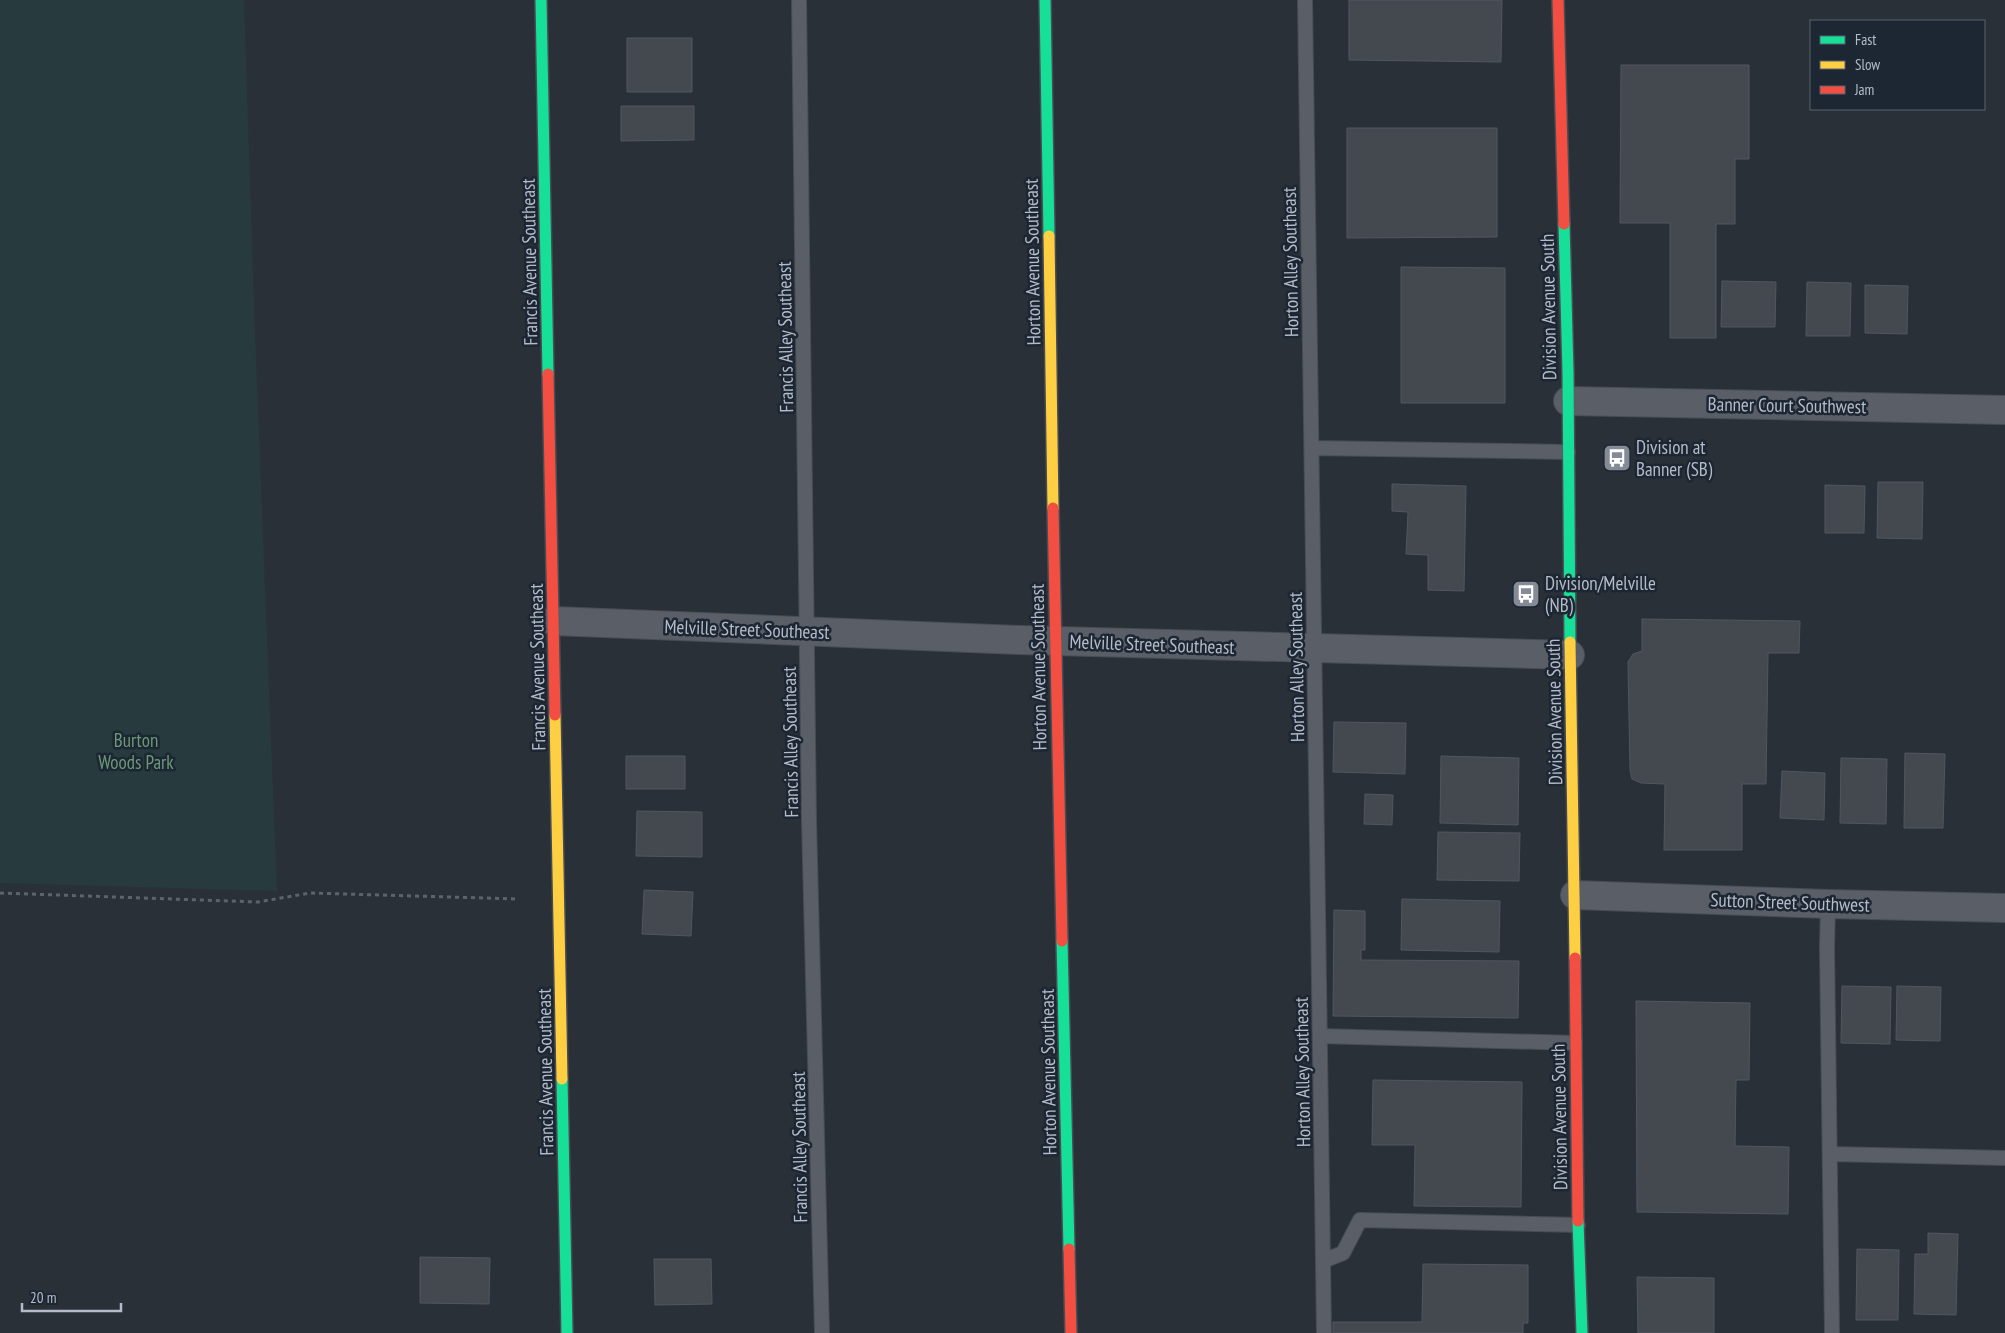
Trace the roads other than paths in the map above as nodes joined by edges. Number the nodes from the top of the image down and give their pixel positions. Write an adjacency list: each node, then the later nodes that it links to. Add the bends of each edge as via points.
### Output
1 (541, 0): 10 (street, Francis Avenue Southeast)
2 (798, 0): 11 (lane, Francis Alley Southeast)
3 (1045, 0): 12 (street, Horton Avenue Southeast)
4 (1305, 0): 8 (lane, Horton Alley Southeast)
5 (1558, 0): 6 (street, Division Avenue South)
6 (1568, 401): 7 (street, Banner Court Southwest); 9 (street, Division Avenue South)
7 (2005, 410)
8 (1312, 448): 9 (lane); 13 (lane, Horton Alley Southeast)
9 (1568, 452): 14 (street, Division Avenue South)
10 (554, 621): 11 (street, Melville Street Southeast); 24 (street, Francis Avenue Southeast)
11 (807, 631): 12 (street, Melville Street Southeast); 25 (lane, Francis Alley Southeast)
12 (1055, 641): 13 (street, Melville Street Southeast); 26 (street, Horton Avenue Southeast)
13 (1315, 648): 14 (street, Melville Street Southeast); 18 (lane, Horton Alley Southeast)
14 (1570, 655): 15 (street, Division Avenue South)
15 (1575, 895): 16 (street, Sutton Street Southwest); 19 (street, Division Avenue South)
16 (1828, 904): 17 (street, Sutton Street Southwest); 20 (lane)
17 (2005, 908)
18 (1320, 1036): 19 (lane); 23 (lane, Horton Alley Southeast)
19 (1575, 1043): 22 (street, Division Avenue South)
20 (1830, 1154): 21 (lane); 29 (lane)
21 (2005, 1158)
22 (1578, 1225): 23 (lane, via 1360,1220 1343,1253); 28 (street, Division Avenue South)
23 (1323, 1261): 27 (lane, Horton Alley Southeast)
24 (567, 1333)
25 (822, 1333)
26 (1071, 1333)
27 (1324, 1333)
28 (1582, 1333)
29 (1832, 1333)

